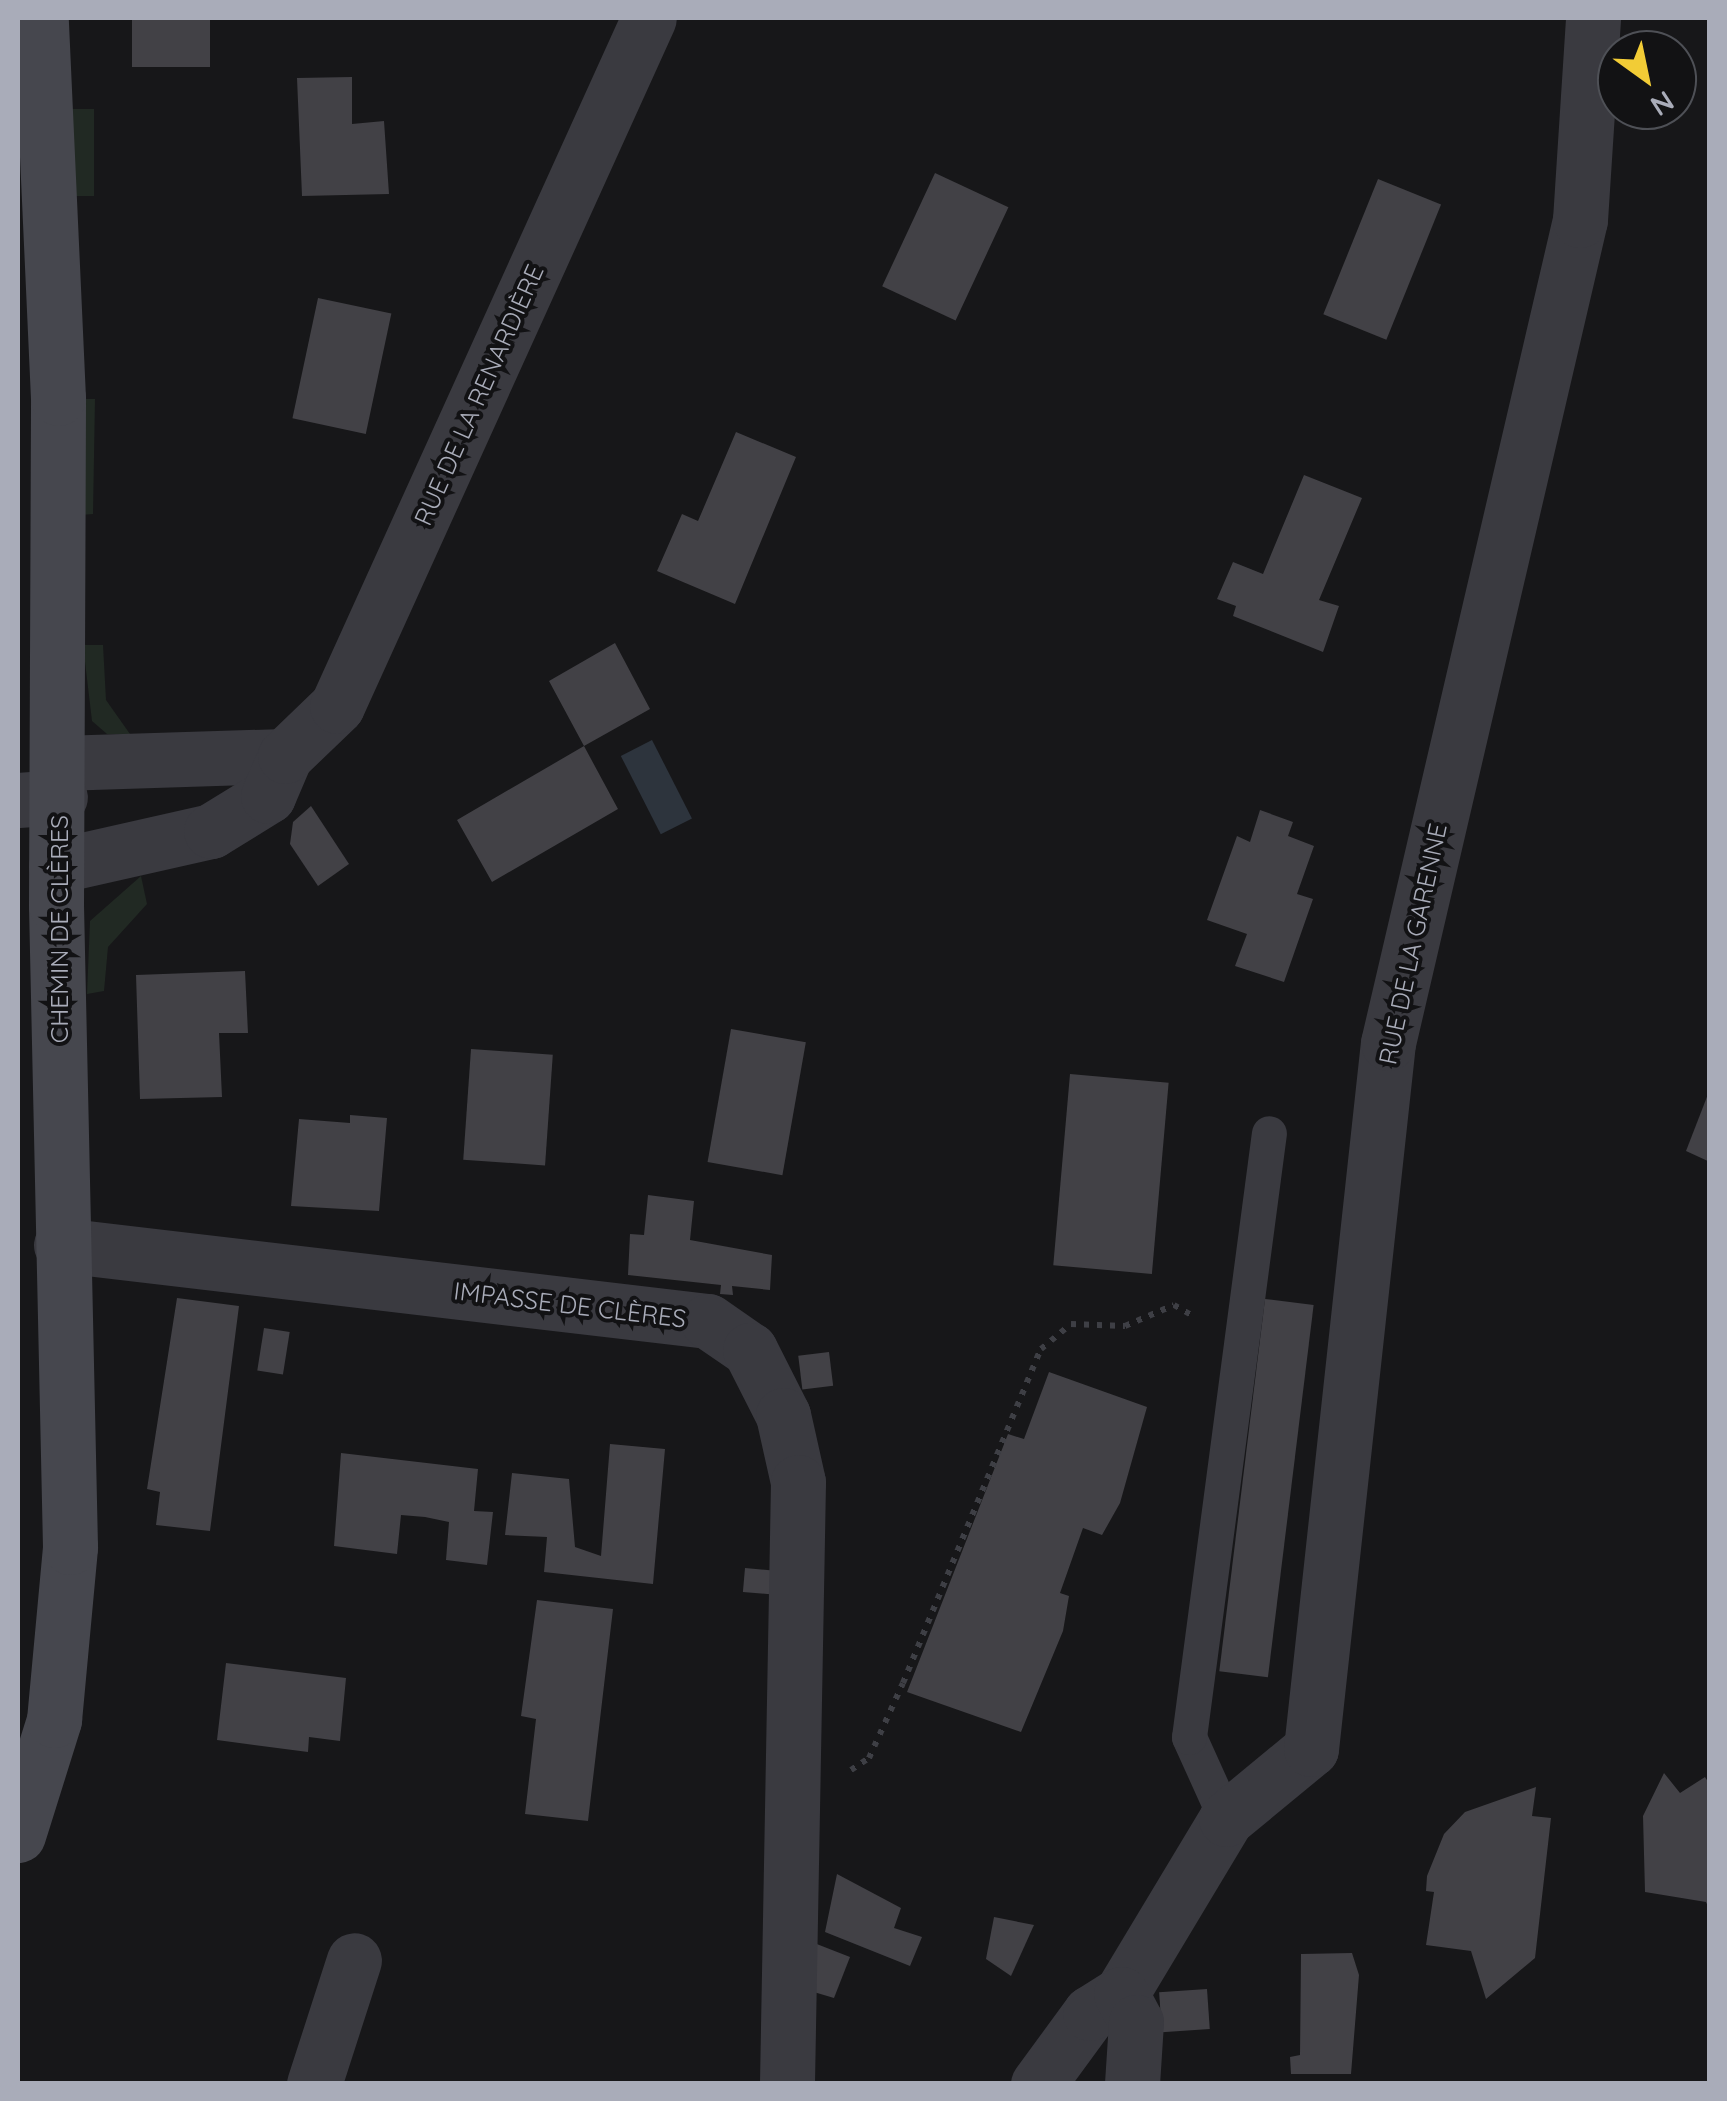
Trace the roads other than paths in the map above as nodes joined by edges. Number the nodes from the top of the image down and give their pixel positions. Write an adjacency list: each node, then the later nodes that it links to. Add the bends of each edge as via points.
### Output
1 (41, 18): 5 (street, CHEMIN DE CLÈRES)
2 (649, 18): 4 (street, RUE DE LA RENARDIÈRE, via 364,653 337,706)
3 (1593, 18): 9 (street, RUE DE LA GARENNE, via 1580,220 1388,1044 1311,1749)
4 (285, 756): 5 (street); 6 (street, RUE DE LA RENARDIÈRE, via 268,796 211,831)
5 (46, 787): 6 (street, CHEMIN DE CLÈRES)
6 (56, 866): 8 (street, CHEMIN DE CLÈRES)
7 (1270, 1133): 9 (lane, via 1189,1737)
8 (61, 1245): 10 (street, CHEMIN DE CLÈRES, via 70,1547 63,1648 54,1720); 14 (street, IMPASSE DE CLÈRES, via 708,1321 750,1350 783,1415 798,1482)
9 (1226, 1819): 12 (street, RUE DE LA GARENNE)
10 (18, 1835)
11 (354, 1960): 13 (street)
12 (1122, 1994): 15 (street, via 1090,2013); 16 (street, via 1136,2022)
13 (314, 2084)
14 (787, 2084)
15 (1038, 2084)
16 (1132, 2084)

